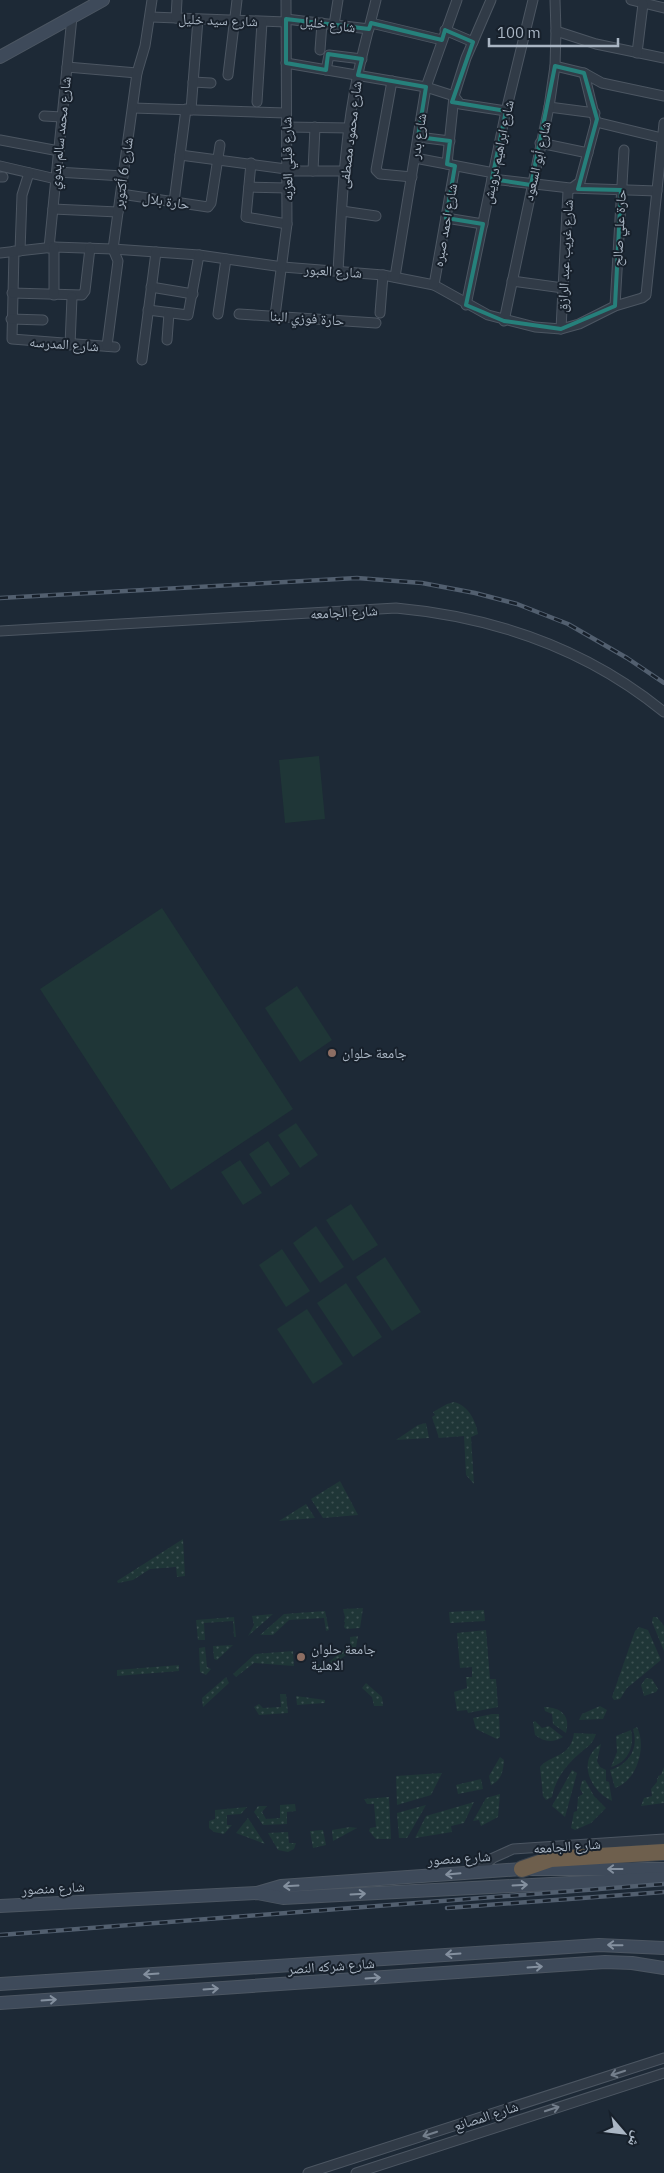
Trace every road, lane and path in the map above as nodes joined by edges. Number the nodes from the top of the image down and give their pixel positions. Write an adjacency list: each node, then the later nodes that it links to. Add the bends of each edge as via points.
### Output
1 (103, 0): 15 (street)
2 (152, 0): 16 (street, شارع 6 أكتوبر)
3 (177, 0): 17 (street)
4 (236, 0): 19 (street)
5 (286, 0): 20 (street, شارع قبلي العزبه)
6 (338, 0): 23 (street)
7 (376, 0): 24 (street, شارع محمود مصطفى)
8 (457, 0): 25 (street, شارع بدر)
9 (491, 0): 28 (street, شارع احمد صبره)
10 (533, 0): 52 (street, شارع ابراهيم درويش)
11 (555, 0): 26 (street, شارع أبو السعود)
12 (631, 0): 13 (street)
13 (643, 4): 14 (street); 30 (street)
14 (664, 8)
15 (72, 17): 31 (street); 36 (street, شارع محمد سالم بدوي)
16 (151, 17): 17 (street, شارع سيد خليل); 38 (street, شارع 6 أكتوبر)
17 (176, 18): 18 (street, شارع سيد خليل)
18 (198, 19): 19 (street, شارع سيد خليل); 43 (street)
19 (234, 20): 21 (street, شارع سيد خليل); 40 (street)
20 (286, 21): 21 (street, شارع سيد خليل); 22 (street, شارع خليل); 34 (street, شارع قبلي العزبه)
21 (262, 22): 48 (street)
22 (322, 23): 23 (street, شارع خليل); 29 (street)
23 (334, 25): 24 (street, شارع خليل)
24 (370, 26): 27 (street, شارع خليل); 33 (street, شارع محمود مصطفى)
25 (445, 30): 27 (street, شارع بدر); 28 (street)
26 (556, 31): 30 (street); 35 (street, شارع أبو السعود)
27 (442, 40): 45 (street, شارع بدر)
28 (473, 42): 46 (street, شارع احمد صبره)
29 (320, 50)
30 (637, 53): 32 (street)
31 (0, 57)
32 (664, 58)
33 (362, 59): 37 (street, via 329,55); 41 (street, شارع محمود مصطفى)
34 (286, 63): 37 (street); 53 (street, شارع قبلي العزبه)
35 (554, 66): 39 (street); 49 (street, شارع أبو السعود)
36 (67, 67): 38 (street); 55 (street, شارع محمد سالم بدوي)
37 (326, 70): 41 (street)
38 (137, 73): 50 (street, شارع 6 أكتوبر)
39 (584, 73): 47 (street, via 602,83); 56 (street)
40 (228, 75)
41 (358, 75): 42 (street); 60 (street, شارع محمود مصطفى)
42 (392, 81): 45 (street); 83 (street, via 376,170 380,174)
43 (193, 82): 44 (street); 51 (street)
44 (210, 83)
45 (426, 87): 46 (street); 61 (street, شارع بدر)
46 (454, 96): 52 (street, via 460,104); 64 (street, شارع احمد صبره)
47 (664, 96)
48 (257, 102)
49 (549, 107): 56 (street); 65 (street, شارع أبو السعود)
50 (133, 108): 51 (street); 81 (street, شارع 6 أكتوبر)
51 (188, 110): 53 (street); 70 (street)
52 (506, 110): 82 (street, شارع ابراهيم درويش)
53 (286, 113): 58 (street, شارع قبلي العزبه)
54 (44, 116): 55 (street)
55 (62, 116): 68 (street, شارع محمد سالم بدوي)
56 (596, 117): 62 (street); 69 (street, شارع غريب عبد الرازق)
57 (664, 123): 62 (street)
58 (286, 126): 59 (street); 76 (street, شارع قبلي العزبه)
59 (315, 127): 60 (street); 77 (street)
60 (350, 128): 78 (street, شارع محمود مصطفى)
61 (418, 137): 64 (street); 71 (street, شارع بدر)
62 (662, 138): 89 (street)
63 (0, 140): 68 (street)
64 (450, 141): 74 (street, شارع احمد صبره)
65 (540, 143): 69 (street); 84 (street, شارع أبو السعود)
66 (220, 146): 72 (street, حارة بلال)
67 (624, 150): 88 (street, حارة علي صالح)
68 (59, 151): 80 (street, شارع محمد سالم بدوي)
69 (588, 153): 87 (street, شارع غريب عبد الرازق, via 580,182)
70 (180, 155): 72 (street); 91 (street)
71 (415, 158): 74 (street); 83 (street, شارع بدر)
72 (218, 159): 73 (street); 91 (street, حارة بلال, via 209,206)
73 (251, 163): 76 (street, via 258,167); 85 (street)
74 (451, 165): 82 (street); 96 (street, شارع احمد صبره)
75 (0, 166): 79 (street)
76 (287, 170): 77 (street); 86 (street, شارع قبلي العزبه)
77 (313, 171): 78 (street)
78 (344, 171): 93 (street, شارع محمود مصطفى)
79 (29, 173): 80 (street); 102 (street, شارع المدرسه, via 22,195)
80 (56, 175): 81 (street); 92 (street, شارع محمد سالم بدوي)
81 (123, 176): 90 (street, شارع 6 أكتوبر)
82 (493, 176): 84 (street); 98 (street, شارع ابراهيم درويش)
83 (412, 177): 110 (street, شارع بدر)
84 (530, 185): 87 (street); 111 (street, شارع أبو السعود)
85 (248, 187): 86 (street); 97 (street, via 247,218)
86 (288, 188): 97 (street, شارع قبلي العزبه)
87 (570, 188): 88 (street); 114 (street, شارع غريب عبد الرازق)
88 (621, 190): 89 (street); 120 (street, حارة علي صالح)
89 (657, 191): 120 (street, شارع العبور, via 647,292 642,298)
90 (121, 194): 91 (street, حارة بلال); 94 (street, شارع 6 أكتوبر)
91 (174, 202)
92 (53, 209): 94 (street); 99 (street, شارع محمد سالم بدوي)
93 (342, 210): 95 (street); 108 (street, شارع محمود مصطفى)
94 (118, 212): 101 (street, شارع 6 أكتوبر)
95 (376, 216)
96 (446, 218): 98 (street); 112 (street, شارع احمد صبره)
97 (287, 224): 107 (street, شارع قبلي العزبه)
98 (483, 224): 119 (street, شارع ابراهيم درويش)
99 (52, 247): 100 (street, شارع العبور); 102 (street, شارع العبور); 117 (street, شارع محمد سالم بدوي)
100 (90, 248): 101 (street, شارع العبور); 118 (street, via 85,291 80,296)
101 (113, 249): 103 (street, شارع العبور); 134 (street, شارع 6 أكتوبر, via 118,261)
102 (17, 251): 104 (street, شارع العبور); 115 (street, شارع المدرسه)
103 (156, 252): 105 (street, شارع العبور); 113 (street)
104 (0, 253)
105 (199, 255): 106 (street, شارع العبور); 116 (street)
106 (226, 259): 107 (street, شارع العبور); 124 (street)
107 (283, 267): 108 (street, شارع العبور); 126 (street, شارع قبلي العزبه)
108 (338, 271): 109 (street, شارع العبور)
109 (383, 275): 110 (street, شارع العبور); 123 (street)
110 (395, 277): 112 (street, شارع العبور)
111 (512, 281): 114 (street); 129 (street, شارع أبو السعود)
112 (434, 285): 119 (street, شارع العبور)
113 (151, 287): 116 (street); 121 (street)
114 (563, 288): 131 (street, شارع غريب عبد الرازق)
115 (12, 293): 117 (street); 127 (street, شارع المدرسه)
116 (193, 294): 122 (street, via 188,314)
117 (54, 295): 118 (street)
118 (72, 296): 133 (street)
119 (466, 305): 129 (street, شارع العبور)
120 (614, 306): 131 (street, شارع العبور, via 579,324)
121 (148, 310): 122 (street); 135 (street)
122 (169, 313): 132 (street)
123 (380, 313)
124 (218, 314)
125 (239, 314): 126 (street, حارة فوزي البنا)
126 (275, 316): 130 (street, حارة فوزي البنا)
127 (11, 319): 128 (street); 133 (street, شارع المدرسه, via 11,336 15,340)
128 (43, 320)
129 (504, 320): 131 (street, شارع العبور)
130 (376, 323)
131 (561, 329)
132 (167, 340)
133 (70, 344): 134 (street, شارع المدرسه)
134 (111, 347)
135 (142, 360)
136 (0, 631): 137 (street, شارع الجامعه, via 396,608 420,610 491,624 559,648 623,682)
137 (664, 712)
138 (664, 1839): 142 (street, شارع الجامعه, via 514,1849 493,1858)
139 (664, 1852): 140 (highway, via 552,1859)
140 (522, 1869): 141 (street, شارع منصور, one-way to 140); 142 (street, شارع منصور)
141 (664, 1869)
142 (476, 1872): 144 (street, شارع منصور, one-way to 144, via 281,1886)
143 (664, 1878): 144 (street, شارع منصور, one-way to 143, via 283,1898)
144 (258, 1893): 145 (street, شارع منصور)
145 (0, 1906)
146 (664, 1948): 148 (street, شارع شركه النصر, one-way to 148, via 599,1945)
147 (664, 1968): 149 (street, شارع شركه النصر, one-way to 147, via 605,1962)
148 (0, 1984)
149 (0, 2003)
150 (664, 2058): 152 (street, شارع المصانع, one-way to 152)
151 (664, 2073): 153 (street, شارع المصانع, one-way to 151)
152 (513, 2108): 153 (street); 154 (street, شارع المصانع, one-way to 154)
153 (516, 2121): 155 (street, شارع المصانع)
154 (308, 2173)
155 (356, 2173)

